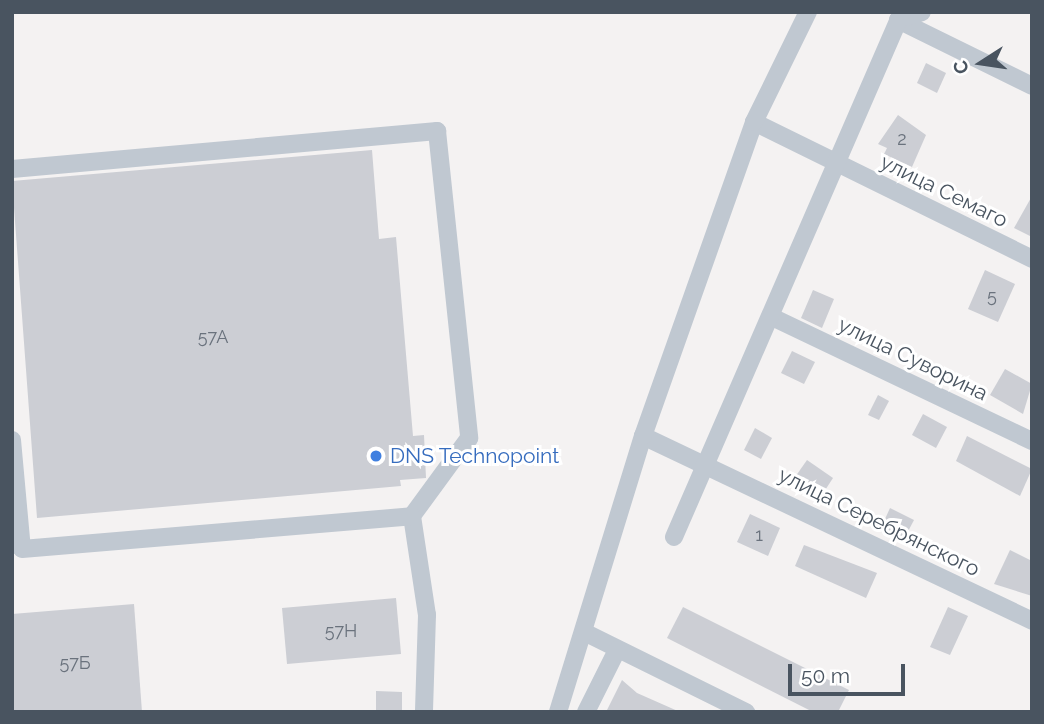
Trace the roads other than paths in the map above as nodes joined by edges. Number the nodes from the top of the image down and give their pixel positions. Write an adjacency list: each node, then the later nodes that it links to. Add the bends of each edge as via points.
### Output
1 (808, 12): 5 (street)
2 (922, 12): 3 (street)
3 (900, 16): 4 (street); 6 (street)
4 (1032, 86)
5 (754, 122): 6 (street, улица Семаго); 10 (street)
6 (837, 164): 8 (street, улица Семаго); 9 (street)
7 (12, 169): 14 (street, via 437,131 469,438)
8 (1032, 259)
9 (774, 317): 12 (street, улица Суворина); 13 (street)
10 (643, 436): 13 (street, улица Серебрянского); 17 (street)
11 (12, 440): 14 (street, via 22,549)
12 (1032, 442)
13 (706, 464): 15 (street); 16 (street, улица Серебрянского)
14 (412, 516): 19 (street, via 426,615)
15 (674, 537)
16 (1032, 621)
17 (584, 632): 18 (street); 20 (street)
18 (617, 650): 21 (street); 22 (street)
19 (424, 712)
20 (558, 712)
21 (586, 712)
22 (746, 712)

